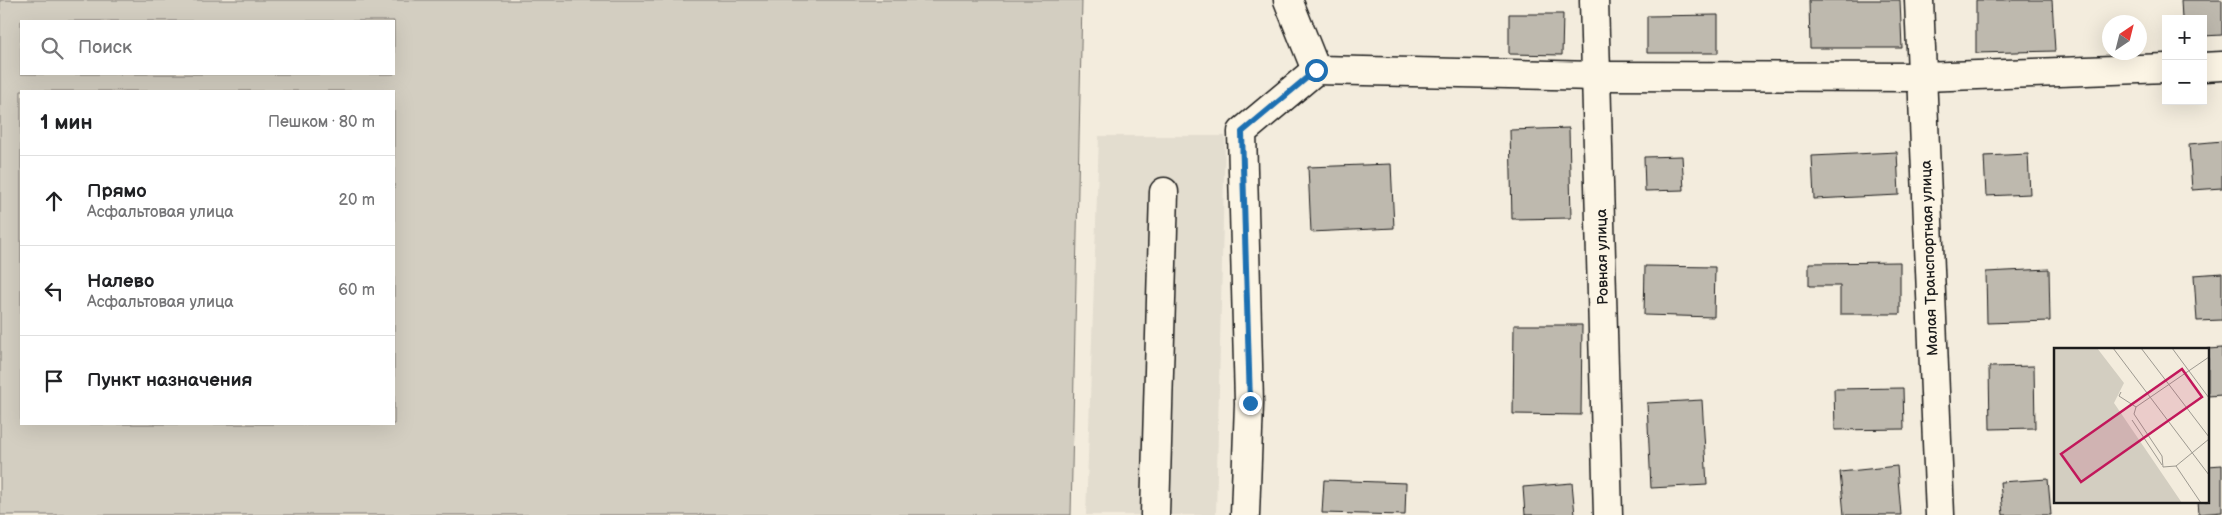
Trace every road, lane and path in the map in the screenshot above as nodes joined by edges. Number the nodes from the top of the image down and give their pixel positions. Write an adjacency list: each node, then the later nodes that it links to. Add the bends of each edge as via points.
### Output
1 (1288, 0): 7 (street)
2 (1594, 0): 8 (street, Ровная улица)
3 (1918, 0): 9 (street, Малая Транспортная улица)
4 (2222, 66): 5 (street)
5 (2207, 67)
6 (2162, 68): 9 (street)
7 (1316, 70): 8 (street); 12 (street, via 1242,132 1250,403)
8 (1597, 76): 9 (street); 13 (street, Ровная улица)
9 (1922, 77): 14 (street, Малая Транспортная улица)
10 (1164, 192): 11 (street)
11 (1155, 515)
12 (1245, 515)
13 (1608, 515)
14 (1940, 515)

